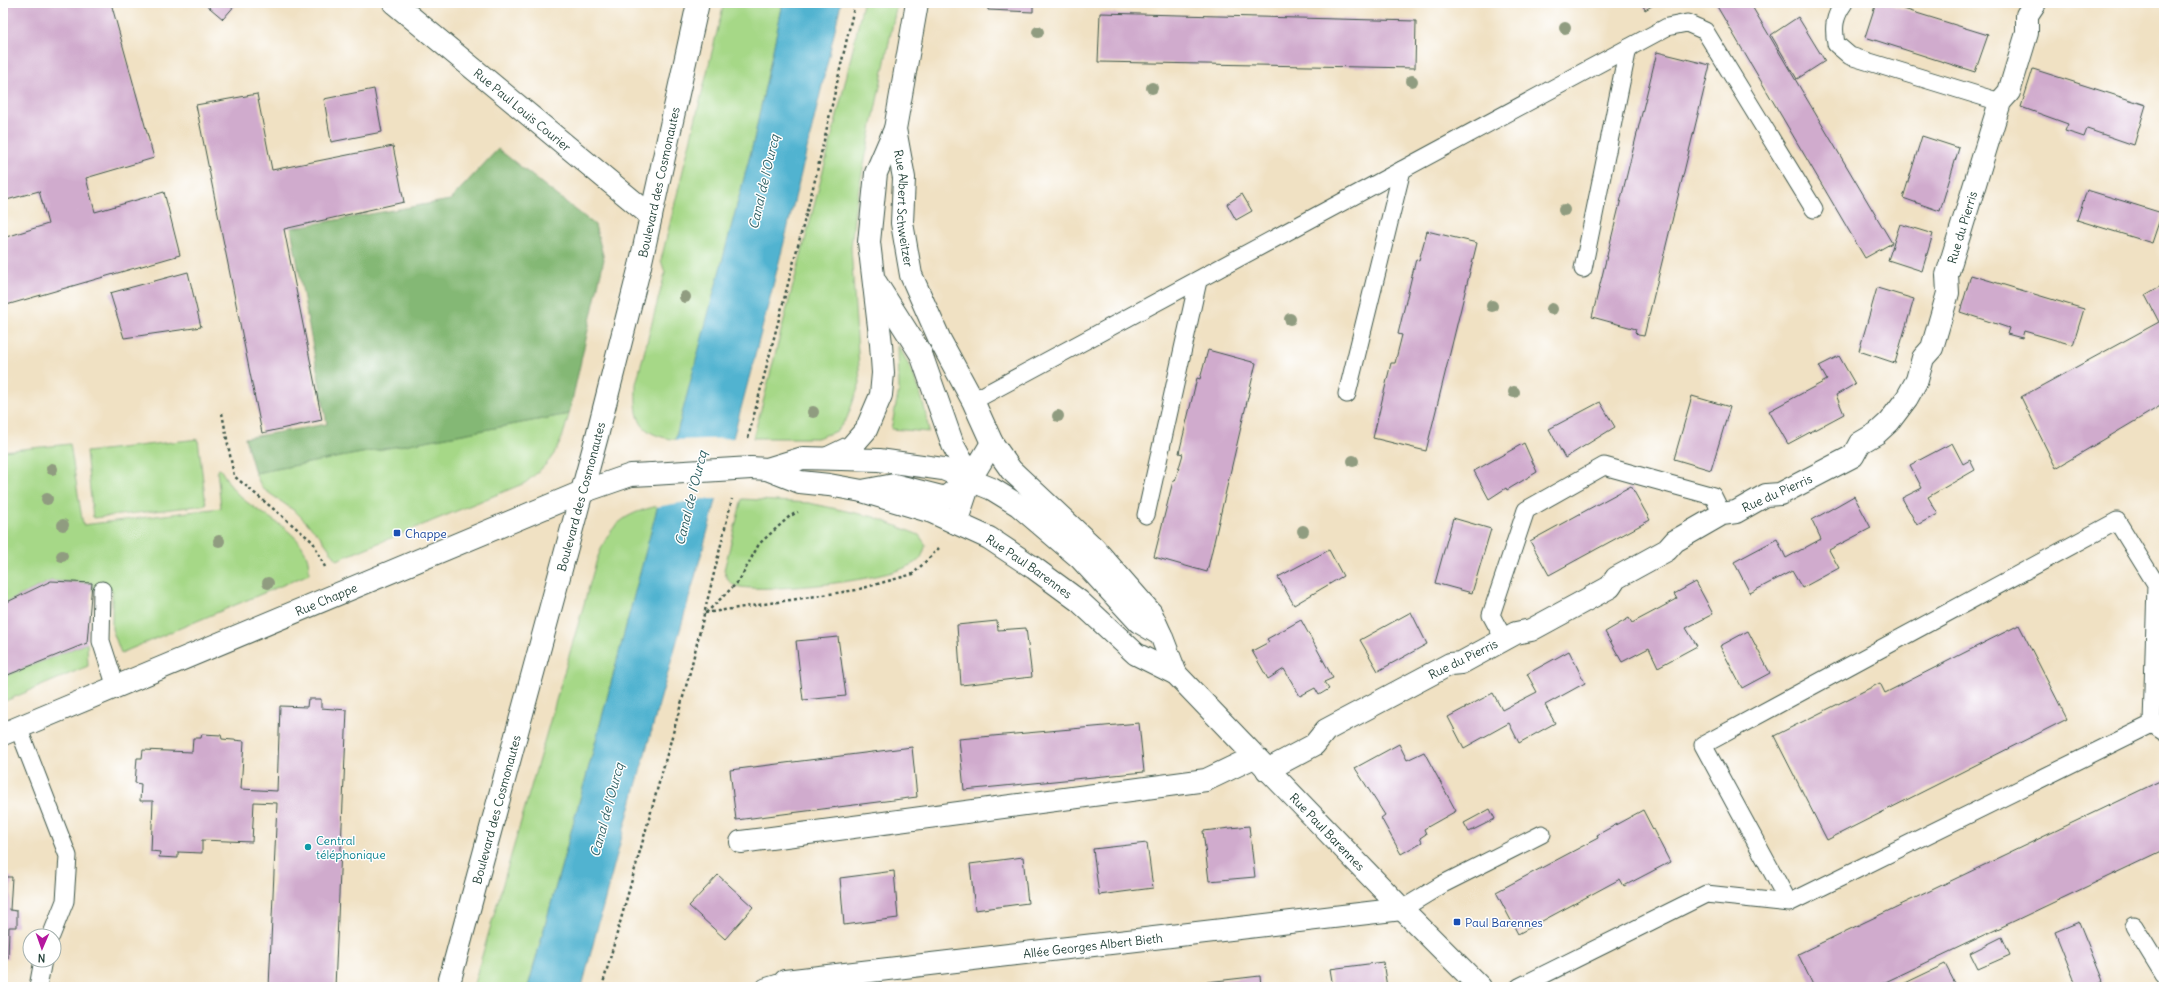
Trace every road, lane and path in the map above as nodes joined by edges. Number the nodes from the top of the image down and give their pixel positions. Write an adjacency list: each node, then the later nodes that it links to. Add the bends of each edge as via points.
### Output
1 (394, 3): 11 (street, Rue Paul Louis Courier)
2 (698, 3): 11 (street, Boulevard des Cosmonautes)
3 (917, 3): 8 (street, Rue Albert Schweitzer)
4 (1844, 3): 7 (lane, via 1836,14 1833,29 1836,44 1850,56)
5 (2035, 3): 7 (street, Rue du Pierris, via 2027,15 2027,33 2009,92)
6 (1628, 48): 9 (lane); 10 (lane, via 1667,27 1687,23 1705,30); 12 (lane)
7 (2000, 102): 25 (street, Rue du Pierris, via 1947,275 1948,293 1932,348 1922,358 1917,380 1907,398 1889,422 1860,443 1853,456 1780,494 1766,495 1736,512)
8 (895, 129): 13 (street, via 876,173 869,242); 16 (street, Rue Albert Schweitzer, via 904,178 902,223 910,275 940,340)
9 (1402, 170): 14 (lane); 15 (lane)
10 (1814, 209)
11 (651, 216): 23 (street, Boulevard des Cosmonautes)
12 (1583, 269)
13 (874, 279): 19 (street, via 883,372 881,395 866,430 851,447); 21 (street, via 921,354 953,445)
14 (1198, 281): 16 (lane); 26 (lane)
15 (1347, 394)
16 (973, 401): 18 (street, Rue Paul Barennes)
17 (222, 414): 28 (path, via 234,476 313,542)
18 (992, 443): 21 (street); 30 (street, Rue Paul Barennes, via 1011,470 1094,548 1151,613)
19 (828, 458): 20 (street, via 803,458); 21 (street, via 879,460 930,467)
20 (759, 468): 22 (street, Rue Paul Barennes, via 800,482); 23 (street, Rue Chappe, bridge, via 631,475)
21 (971, 478): 22 (street, Rue Paul Barennes, via 945,498 894,485); 27 (street); 30 (street, via 1018,505 1081,559 1139,622)
22 (862, 491): 27 (street, Rue Paul Barennes, via 932,512)
23 (582, 492): 33 (street, Rue Chappe); 47 (street, Boulevard des Cosmonautes)
24 (805, 510): 27 (path, via 790,516 759,544 739,581 705,613 856,590 913,574 934,556)
25 (1722, 514): 31 (street, Rue du Pierris, via 1675,541 1667,550 1616,578 1610,587 1531,630 1516,632); 31 (lane, via 1713,496 1604,466 1526,510 1491,615)
26 (1146, 515)
27 (956, 523): 32 (street, Rue Paul Barennes, via 989,538 1034,568 1080,601 1136,654)
28 (328, 573)
29 (102, 590): 33 (lane, via 101,641)
30 (1162, 635): 32 (street, Rue Paul Barennes)
31 (1504, 639): 36 (street, Rue du Pierris, via 1461,663 1450,664 1326,730 1314,745)
32 (1176, 674): 36 (street, Rue Paul Barennes)
33 (116, 687): 35 (street, Rue Chappe)
34 (2158, 728): 39 (lane); 39 (lane, via 2156,584 2117,521 1703,745)
35 (11, 730): 42 (lane, via 68,856 65,902)
36 (1261, 763): 38 (street, Rue du Pierris, via 1206,780); 40 (street, Rue Paul Barennes)
37 (1542, 834): 40 (lane, via 1443,884)
38 (741, 842)
39 (1789, 904): 49 (lane, via 1706,894)
40 (1402, 909): 45 (street, Allée Georges Albert Bieth); 48 (street, Rue Paul Barennes)
41 (2134, 926): 44 (lane)
42 (54, 928)
43 (42, 968): 46 (lane)
44 (2164, 975)
45 (775, 984)
46 (38, 987)
47 (448, 987)
48 (1480, 987)
49 (1520, 987)

